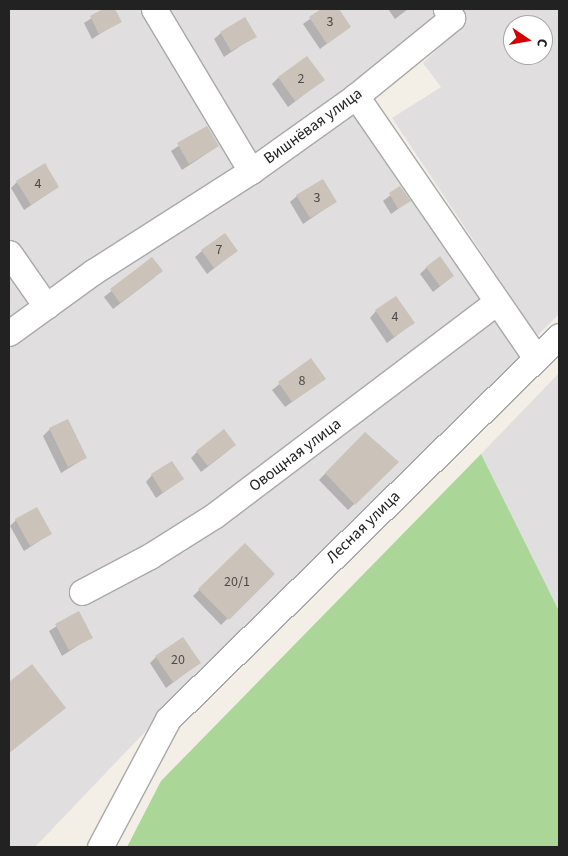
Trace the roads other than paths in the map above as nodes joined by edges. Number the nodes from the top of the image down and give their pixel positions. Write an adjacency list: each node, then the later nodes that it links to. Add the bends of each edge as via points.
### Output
1 (154, 9): 4 (street, Вишнёвая улица)
2 (449, 13): 3 (street, Вишнёвая улица)
3 (356, 96): 4 (street, Вишнёвая улица); 6 (street)
4 (251, 171): 7 (street, via 93,272)
5 (9, 254): 7 (street)
6 (497, 302): 10 (street); 11 (street, Овощная улица, via 215,515 150,556)
7 (46, 306): 8 (street)
8 (9, 333)
9 (559, 336): 10 (street, Лесная улица)
10 (536, 358): 12 (street, Лесная улица, via 168,719)
11 (82, 592)
12 (100, 847)

